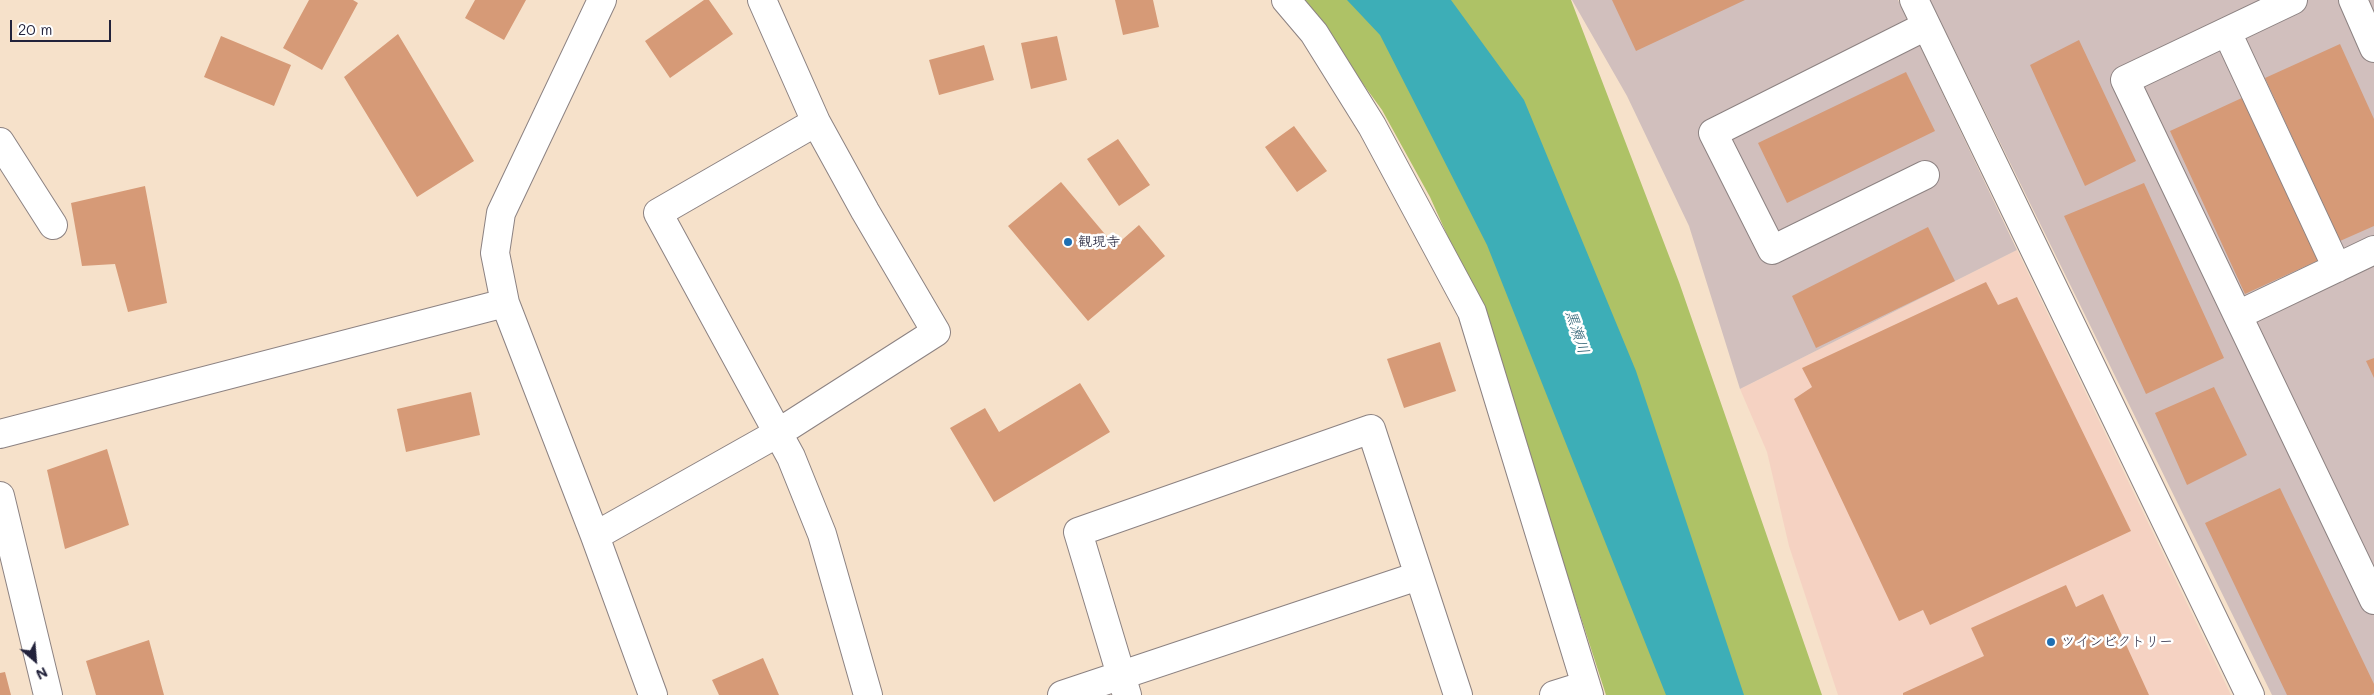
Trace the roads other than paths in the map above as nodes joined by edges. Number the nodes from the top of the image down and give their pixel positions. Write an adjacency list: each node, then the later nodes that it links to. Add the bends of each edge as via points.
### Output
1 (602, 0): 16 (street, via 501,213 495,253)
2 (762, 0): 10 (street)
3 (1286, 0): 25 (street, via 1314,33 1372,126 1472,312)
4 (1914, 0): 7 (street)
5 (2294, 0): 8 (street)
6 (2353, 0): 9 (street)
7 (1926, 26): 12 (street, via 1713,134 1772,250); 32 (street)
8 (2227, 32): 15 (street); 17 (street, via 2126,80)
9 (2374, 48)
10 (816, 122): 18 (street, via 936,332); 18 (street, via 658,213)
11 (0, 142): 13 (street)
12 (1926, 175)
13 (53, 225)
14 (2374, 250): 15 (street)
15 (2338, 268): 17 (street)
16 (505, 303): 19 (street); 21 (street)
17 (2238, 315): 23 (street)
18 (778, 433): 21 (street); 28 (street, via 822,534)
19 (0, 434)
20 (0, 496): 26 (street)
21 (595, 536): 27 (street)
22 (1418, 576): 24 (street); 24 (street, via 1371,429 1078,532); 30 (street)
23 (2374, 600)
24 (1124, 685): 29 (street)
25 (1588, 690): 31 (street)
26 (48, 695)
27 (653, 695)
28 (868, 695)
29 (1062, 695)
30 (1458, 695)
31 (1554, 695)
32 (2250, 695)

